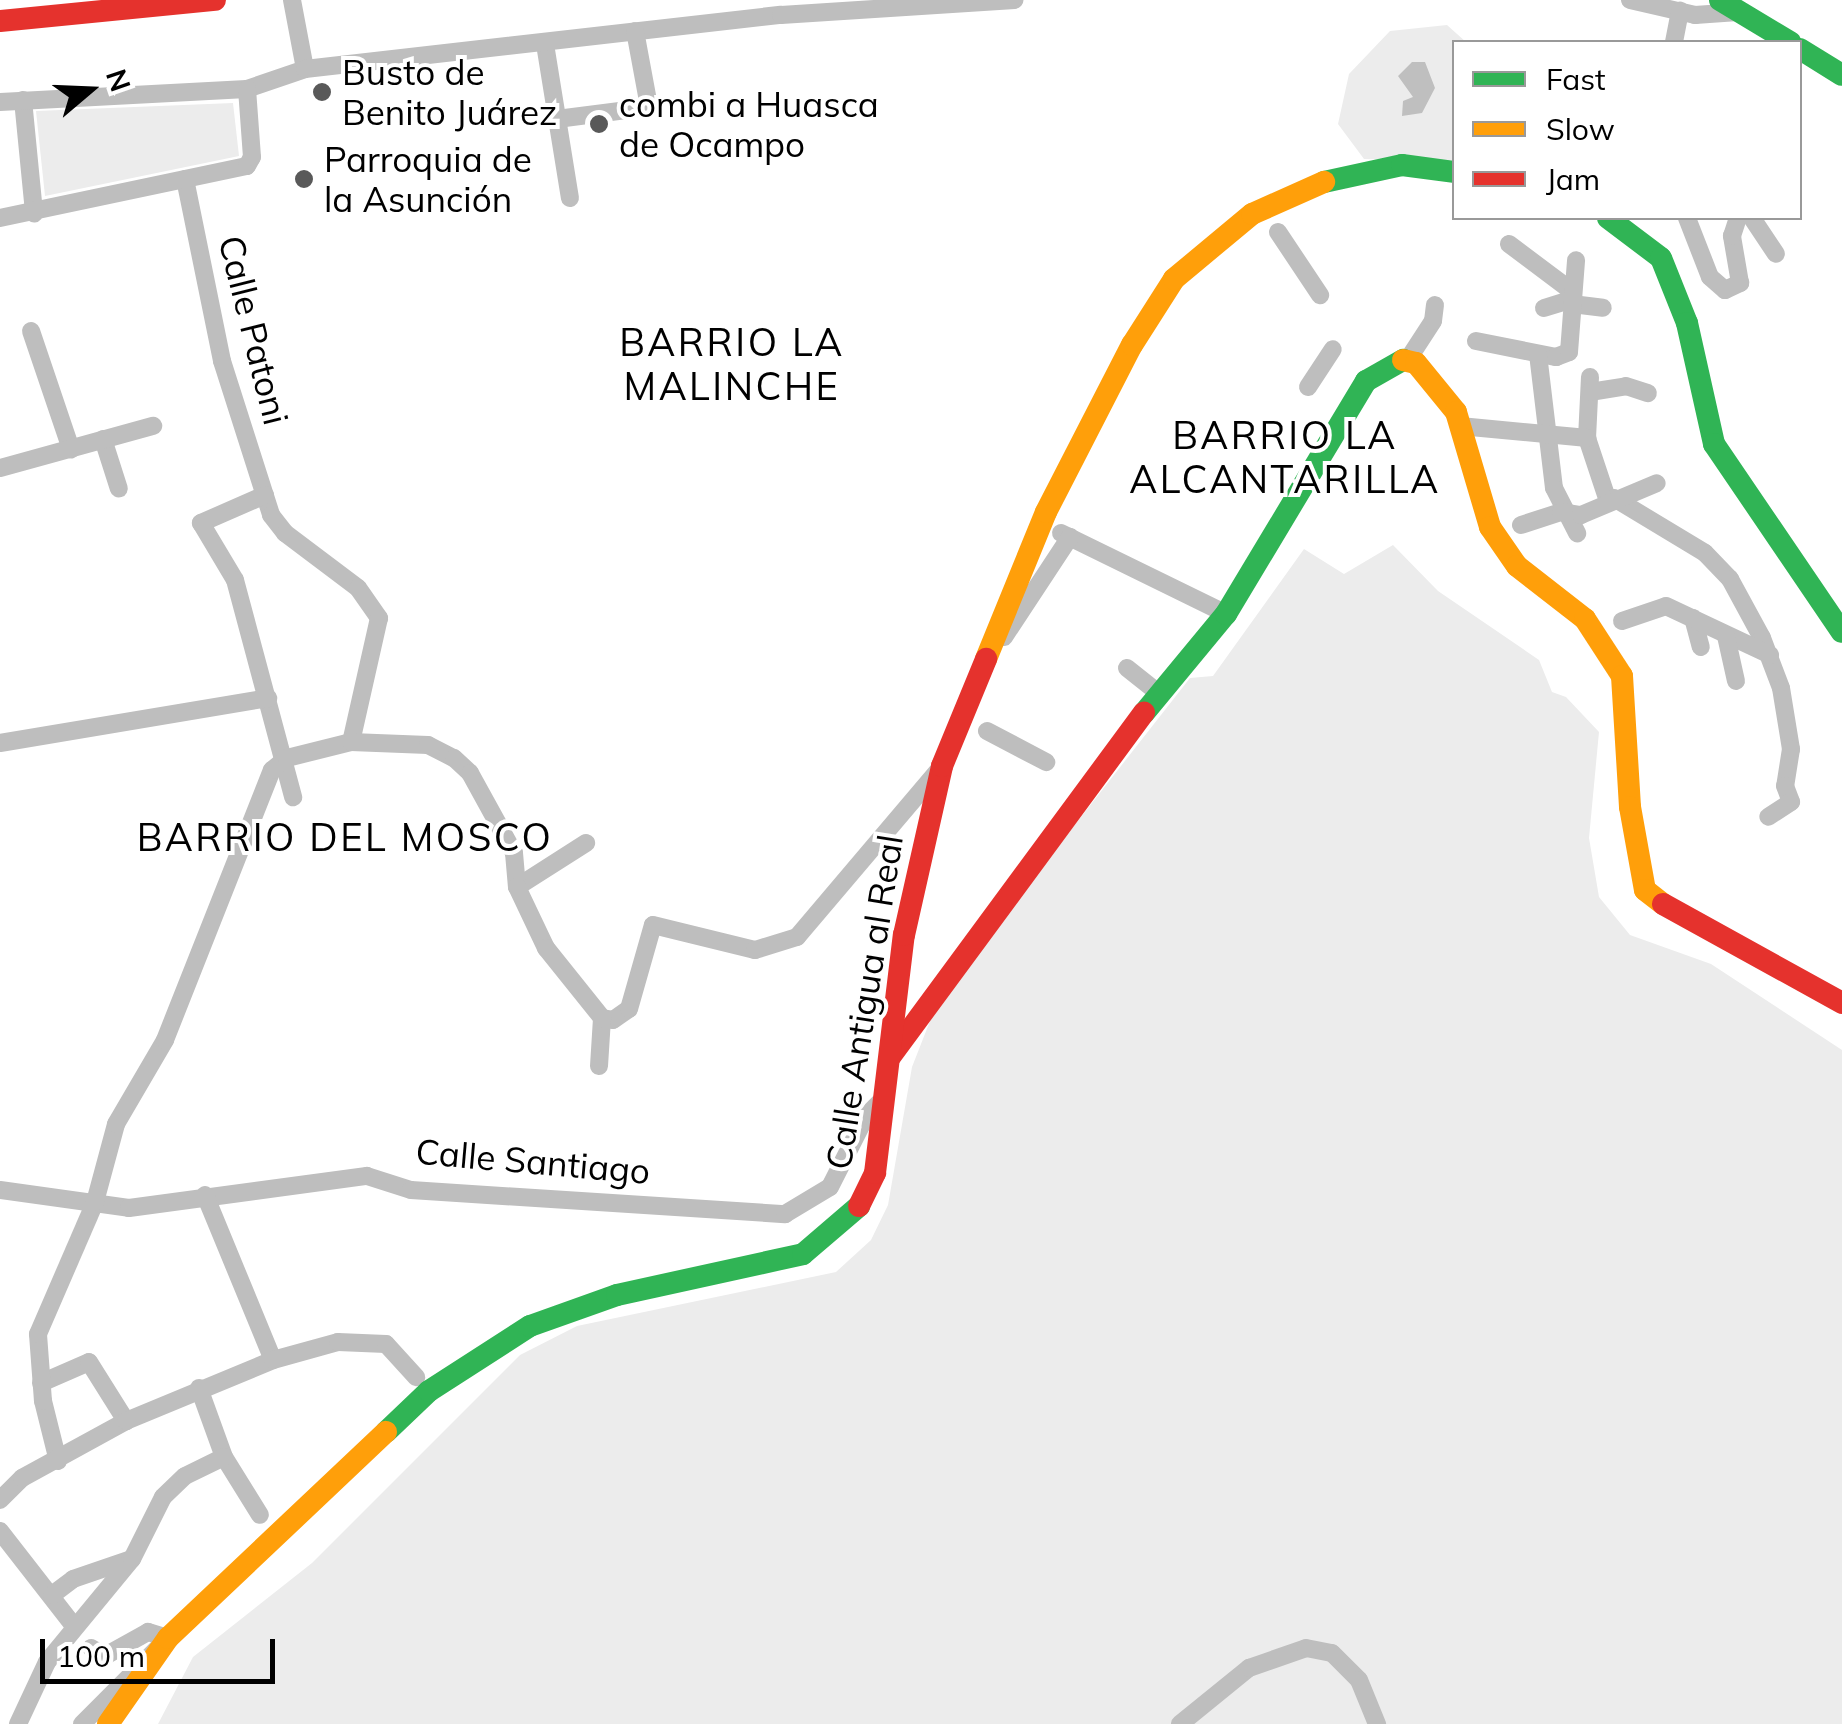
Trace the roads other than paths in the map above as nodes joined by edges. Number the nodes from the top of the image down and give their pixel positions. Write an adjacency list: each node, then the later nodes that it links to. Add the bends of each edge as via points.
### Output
1 (216, 0): 7 (main road)
2 (292, 0): 13 (street)
3 (1015, 0): 8 (street)
4 (1630, 0): 6 (street)
5 (1731, 4): 6 (street); 10 (main road)
6 (1680, 11): 9 (street)
7 (0, 21)
8 (635, 31): 11 (street); 18 (street, via 648,101 643,108)
9 (1674, 40)
10 (1787, 40)
11 (545, 44): 13 (street); 18 (street)
12 (1802, 50): 14 (main road)
13 (306, 68): 15 (street)
14 (1842, 76)
15 (247, 89): 16 (street); 20 (street, via 252,162)
16 (24, 100): 17 (street); 22 (street)
17 (0, 102)
18 (557, 118): 21 (street)
19 (1452, 172): 67 (main road, Calle Antigua al Real, via 1402,164 1327,179 1252,214 1174,279 1132,345 1046,512)
20 (184, 179): 22 (street); 53 (street, Calle Patoni, via 222,360)
21 (570, 198)
22 (34, 212): 23 (street)
23 (0, 218)
24 (1614, 220): 61 (main road, via 1661,258 1687,323 1714,444)
25 (1688, 220): 26 (street, via 1710,277 1725,290 1740,283 1732,236)
26 (1737, 220)
27 (1753, 220): 30 (street)
28 (1278, 232): 32 (street)
29 (1509, 244): 33 (street)
30 (1776, 254)
31 (1576, 260): 33 (street)
32 (1320, 296)
33 (1572, 298): 35 (street); 36 (street); 40 (street, via 1570,352)
34 (1435, 305): 41 (street, via 1433,321)
35 (1544, 308)
36 (1603, 308)
37 (30, 331): 49 (street)
38 (1476, 340): 40 (street)
39 (1333, 350): 42 (street)
40 (1538, 354): 46 (street)
41 (1407, 361): 45 (main road, via 1427,373); 58 (main road, via 1388,364 1366,381)
42 (1308, 387)
43 (1648, 393): 48 (street, via 1590,384)
44 (154, 426): 47 (street)
45 (1460, 426): 46 (street); 80 (main road, via 1490,527 1517,566 1585,619 1622,676 1630,806 1645,890 1676,915)
46 (1547, 434): 48 (street); 55 (street)
47 (103, 438): 49 (street); 52 (street)
48 (1587, 438): 54 (street)
49 (70, 449): 50 (street)
50 (0, 468)
51 (1657, 484): 54 (street)
52 (119, 489)
53 (264, 495): 69 (street, via 201,523 234,580); 71 (street, Calle Patoni, via 285,533 371,602 380,630)
54 (1611, 500): 55 (street, via 1581,515); 64 (street, via 1705,553 1730,579)
55 (1561, 512): 56 (street); 57 (street)
56 (1522, 525)
57 (1578, 533)
58 (1226, 614): 67 (street, via 1066,535); 68 (main road)
59 (1693, 618): 60 (street, via 1666,606); 62 (street); 63 (street)
60 (1622, 622)
61 (1842, 632)
62 (1726, 636): 64 (street); 66 (street)
63 (1701, 647)
64 (1770, 655): 77 (street, via 1792,749 1785,786 1791,802)
65 (1127, 668): 68 (street)
66 (1736, 681)
67 (971, 688): 75 (main road, Calle Antigua al Real)
68 (1161, 695): 82 (main road, via 1088,781)
69 (268, 698): 72 (street); 73 (street)
70 (986, 730): 74 (street)
71 (351, 742): 73 (street); 79 (street, via 428,745 454,758 470,773 514,853)
72 (0, 743)
73 (287, 758): 76 (street); 87 (street, via 272,770 164,1040 116,1124)
74 (1046, 762)
75 (942, 766): 81 (street, via 796,938 755,950 653,925 630,1009 613,1020); 82 (main road, Calle Antigua al Real, via 904,935)
76 (293, 798)
77 (1768, 817)
78 (586, 843): 79 (street)
79 (518, 888): 81 (street, via 546,948)
80 (1842, 1003)
81 (602, 1018): 83 (street)
82 (890, 1056): 84 (main road, Calle Antigua al Real)
83 (600, 1066)
84 (885, 1097): 86 (street, Calle Santiago, via 866,1116 830,1187 785,1214 411,1190 367,1176); 103 (main road, Calle Antigua al Real, via 866,1195 824,1243 774,1262 617,1295 530,1326 496,1346 429,1391)
85 (0, 1190): 87 (street, Calle Santiago)
86 (205, 1195): 87 (street, Calle Santiago, via 129,1208); 88 (street)
87 (95, 1202): 90 (street, via 38,1334)
88 (273, 1360): 89 (street, via 338,1342 386,1344); 91 (street)
89 (416, 1377)
90 (42, 1383): 92 (street, via 90,1362); 94 (street)
91 (200, 1388): 92 (street); 93 (street)
92 (126, 1421): 94 (street)
93 (224, 1457): 98 (street); 100 (street, via 163,1496)
94 (58, 1461): 96 (street)
95 (0, 1477): 96 (street)
96 (22, 1478): 97 (street)
97 (0, 1500)
98 (260, 1515)
99 (0, 1531): 101 (street)
100 (132, 1559): 101 (street, via 73,1579); 102 (street)
101 (52, 1595): 102 (street)
102 (74, 1626): 105 (street, via 29,1691)
103 (168, 1638): 104 (street, via 148,1632 105,1656); 106 (street); 107 (main road); 108 (main road)
104 (91, 1648)
105 (18, 1724)
106 (82, 1724)
107 (108, 1724)
108 (128, 1724)
109 (1180, 1724): 110 (street, via 1249,1668 1306,1648 1332,1652 1360,1680)
110 (1377, 1724)

